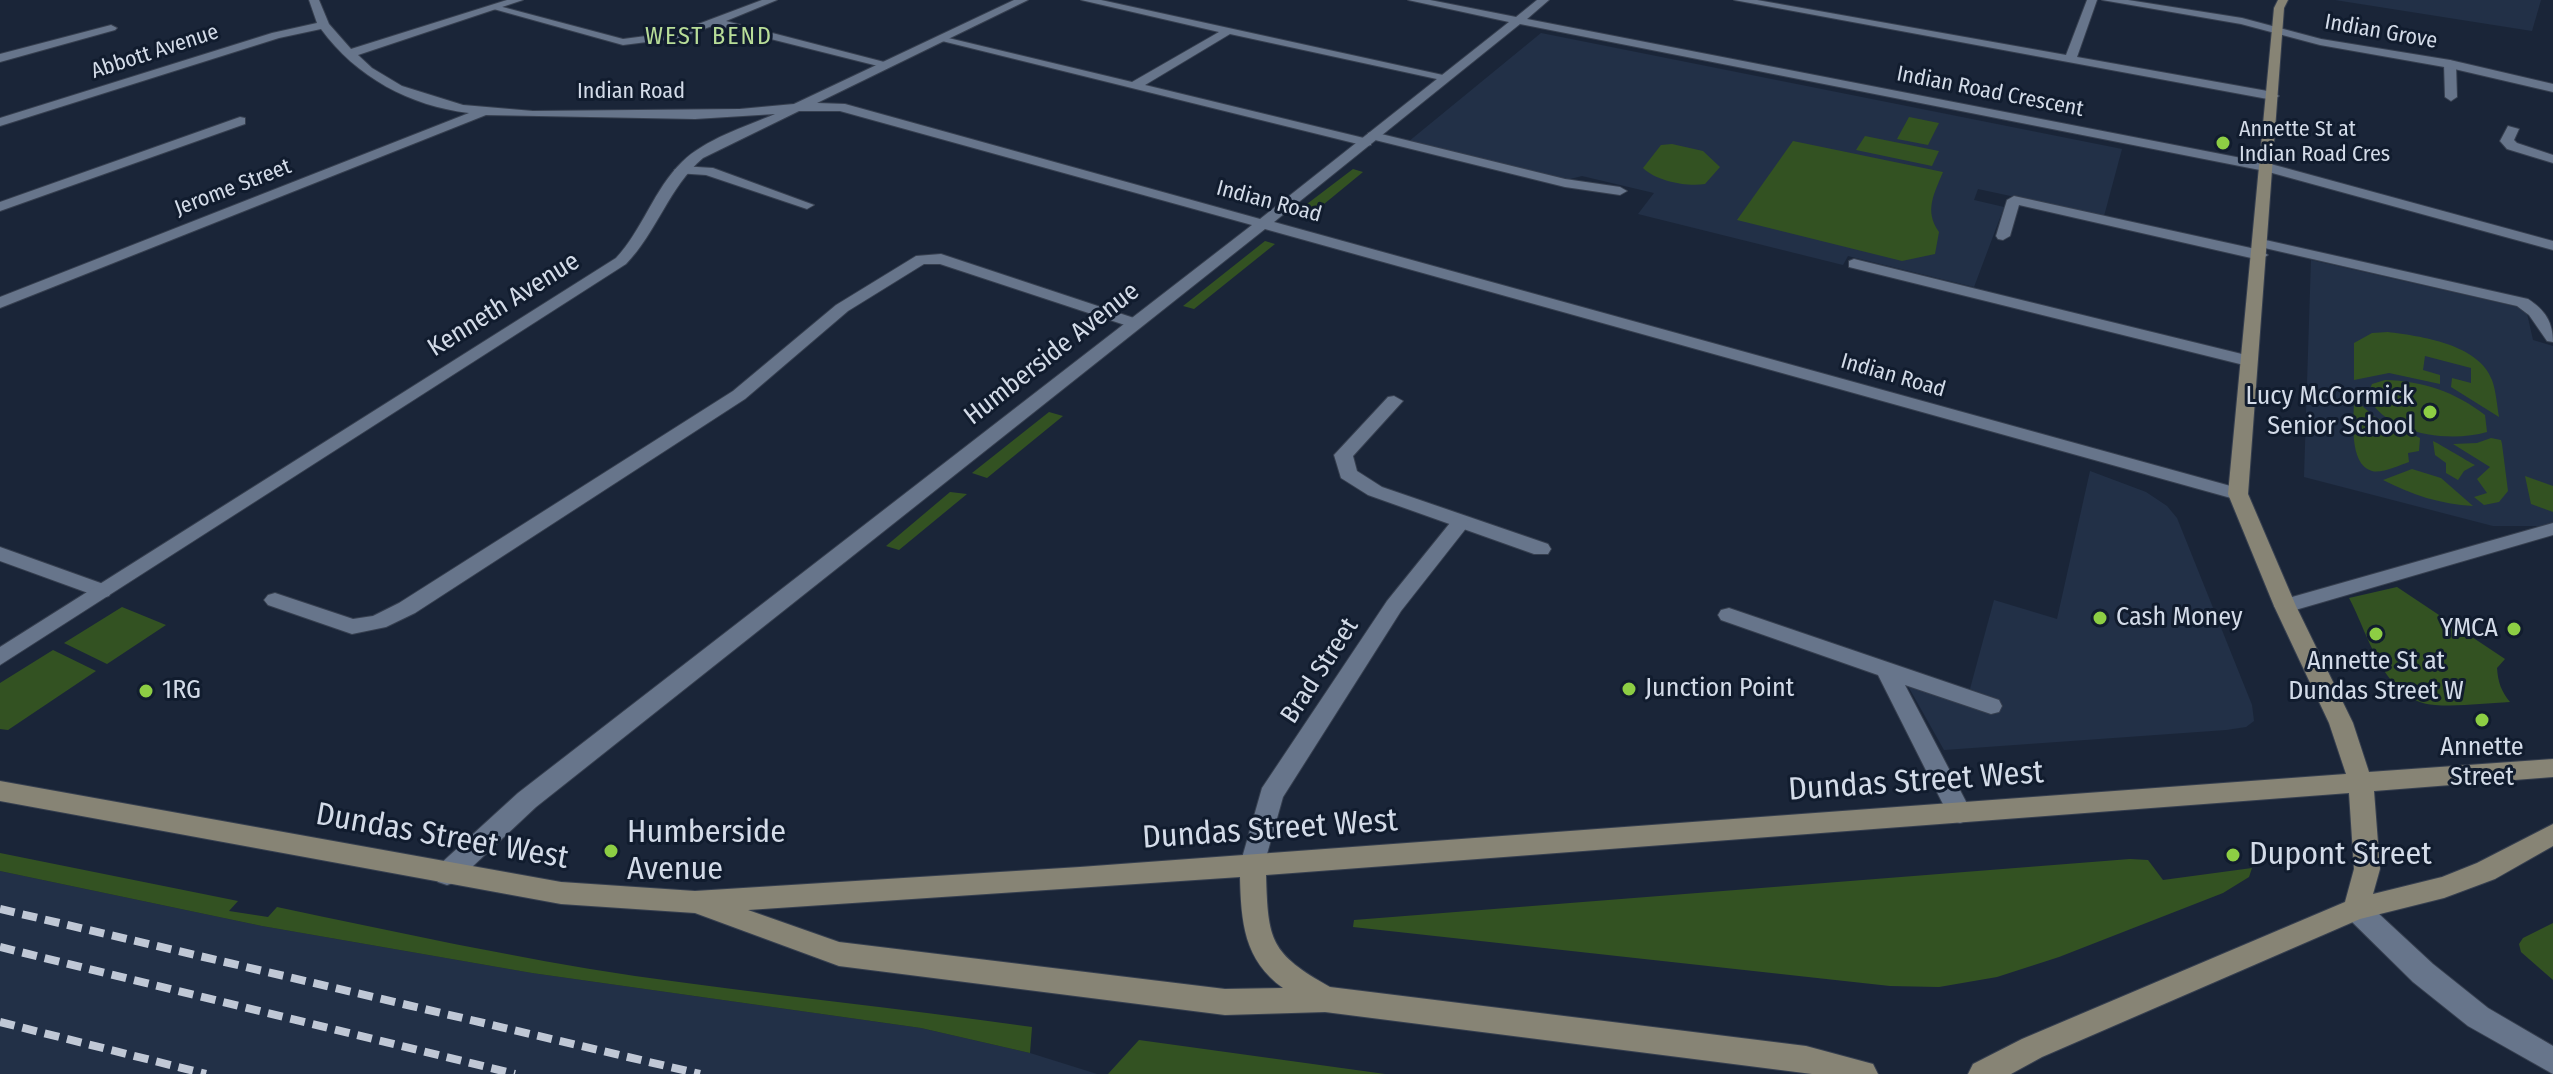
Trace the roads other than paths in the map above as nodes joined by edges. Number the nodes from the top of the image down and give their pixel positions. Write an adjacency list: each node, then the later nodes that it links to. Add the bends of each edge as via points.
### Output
1 (314, 0): 15 (street, Indian Road)
2 (518, 0): 12 (street)
3 (772, 0): 14 (street)
4 (1023, 0): 19 (street, Kenneth Avenue)
5 (1086, 0): 17 (street)
6 (1413, 0): 13 (street, Indian Road Crescent)
7 (1544, 0): 13 (street, Humberside Avenue)
8 (1739, 0): 22 (street)
9 (2092, 0): 22 (street)
10 (2107, 0): 18 (street, Indian Grove, via 2242,21)
11 (2283, 0): 18 (main road)
12 (495, 8): 14 (street, via 623,42 679,35); 20 (street)
13 (1519, 20): 25 (street, Humberside Avenue); 37 (street, Indian Road Crescent)
14 (716, 22): 23 (street)
15 (323, 25): 20 (street, Indian Road); 33 (street, Abbott Avenue)
16 (111, 28): 21 (street)
17 (1228, 31): 25 (street); 26 (street)
18 (2279, 32): 24 (street, Indian Grove); 28 (main road)
19 (940, 39): 23 (street, Kenneth Avenue); 26 (street)
20 (349, 54): 31 (street, Indian Road, via 397,90)
21 (0, 58)
22 (2070, 59): 28 (street)
23 (886, 64): 30 (street, Kenneth Avenue)
24 (2450, 64): 27 (street, Indian Grove); 29 (street)
25 (1446, 77): 35 (street, Humberside Avenue)
26 (1134, 86): 35 (street)
27 (2553, 88)
28 (2273, 96): 37 (main road)
29 (2451, 97)
30 (795, 107): 31 (street, Indian Road, via 724,114); 38 (street, Kenneth Avenue, via 722,142); 42 (street, Indian Road, via 841,107)
31 (481, 113): 47 (street, Jerome Street)
32 (240, 121): 41 (street)
33 (0, 122)
34 (2513, 129): 36 (street, via 2507,141 2512,146)
35 (1370, 139): 39 (street); 42 (street, Humberside Avenue)
36 (2553, 159)
37 (2267, 167): 44 (street, Indian Road Crescent); 45 (main road)
38 (681, 170): 40 (street, via 708,171); 57 (street, Kenneth Avenue, via 641,239 621,261)
39 (1620, 191)
40 (807, 205)
41 (0, 207)
42 (1264, 223): 48 (street, Humberside Avenue); 52 (street, Indian Road)
43 (2003, 236): 45 (street, via 2014,200)
44 (2553, 246)
45 (2260, 249): 49 (street, via 2522,302 2539,312); 50 (main road)
46 (1854, 264): 50 (street)
47 (0, 303)
48 (1134, 323): 58 (street, via 941,259 921,259 842,308 739,395 407,608 352,627); 70 (street, Humberside Avenue, via 527,800)
49 (2553, 337)
50 (2248, 361): 52 (main road)
51 (1394, 401): 53 (street, via 1343,455 1348,474 1375,491)
52 (2238, 494): 59 (main road)
53 (1461, 522): 55 (street); 69 (street, Brad Street, via 1394,606 1271,795)
54 (2550, 529): 59 (street)
55 (1541, 549)
56 (0, 554): 57 (street)
57 (102, 591): 61 (street, Kenneth Avenue)
58 (275, 600)
59 (2285, 606): 65 (main road, via 2341,723)
60 (1729, 615): 62 (street)
61 (0, 657)
62 (1886, 669): 63 (street); 67 (street)
63 (1991, 706)
64 (2553, 768): 65 (main road, Dundas Street West)
65 (2361, 784): 67 (main road, Dundas Street West); 72 (main road, via 2367,869)
66 (0, 791): 70 (main road, Dundas Street West)
67 (1960, 813): 69 (main road, Dundas Street West)
68 (2553, 834): 72 (main road, via 2444,887)
69 (1253, 865): 71 (main road, Dundas Street West); 73 (main road, via 1258,946 1287,978)
70 (447, 874): 71 (main road, Dundas Street West, via 561,893)
71 (695, 902): 73 (main road, via 839,954 1225,1002)
72 (2356, 909): 74 (street, via 2478,1017); 76 (main road)
73 (1325, 999): 75 (main road, via 1806,1059)
74 (2553, 1061)
75 (1863, 1074)
76 (1983, 1074)

